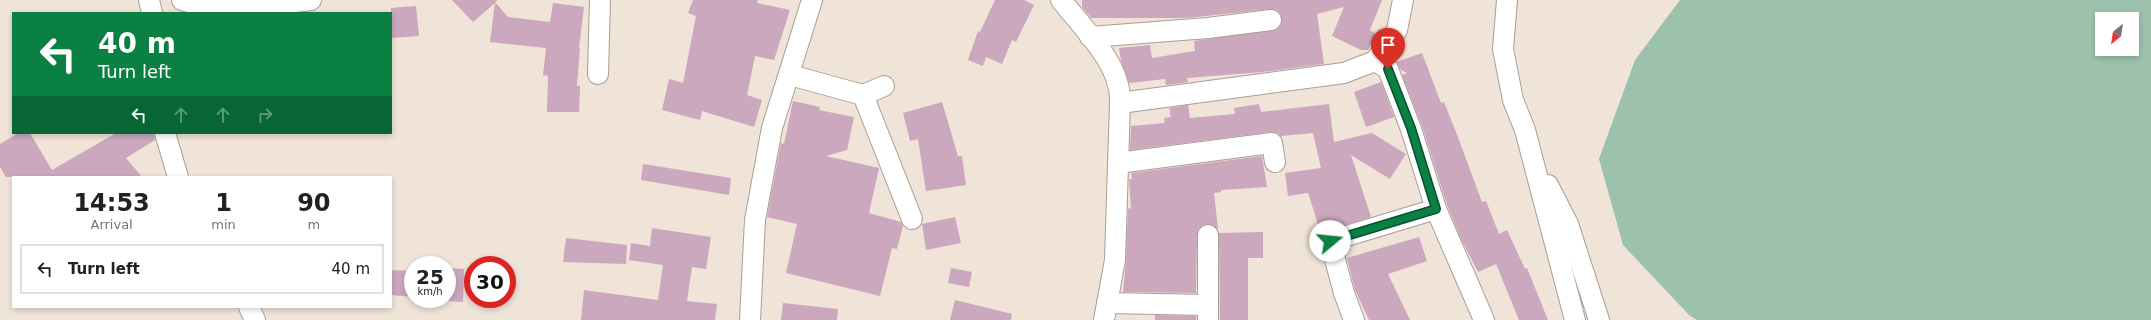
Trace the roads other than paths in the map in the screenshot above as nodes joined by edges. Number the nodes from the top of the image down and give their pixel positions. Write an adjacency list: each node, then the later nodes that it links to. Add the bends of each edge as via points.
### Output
1 (149, 0): 9 (street)
2 (182, 0): 3 (street, via 205,7 236,9)
3 (311, 0)
4 (600, 0): 13 (street)
5 (812, 0): 14 (street)
6 (1061, 0): 11 (street)
7 (1403, 0): 12 (street, via 1398,30)
8 (1507, 0): 18 (street, via 1503,49 1513,100)
9 (152, 12)
10 (1271, 20): 11 (street, via 1208,28)
11 (1090, 37): 17 (street, via 1111,67 1118,84)
12 (1375, 61): 17 (street, via 1344,74); 23 (street, via 1388,69 1411,128)
13 (598, 74)
14 (790, 75): 16 (street); 30 (street, via 772,128 755,220)
15 (884, 86): 16 (street)
16 (863, 95): 24 (street)
17 (1120, 103): 21 (street)
18 (1525, 130): 33 (street); 34 (street, via 1568,224)
19 (165, 134): 22 (street)
20 (1275, 162): 21 (street, via 1272,143)
21 (1118, 163): 27 (street, via 1115,260)
22 (178, 176)
23 (1436, 209): 31 (street, via 1330,241); 32 (street)
24 (912, 219)
25 (1208, 235): 28 (street)
26 (249, 308): 29 (street)
27 (1106, 312): 28 (street)
28 (1208, 312)
29 (255, 320)
30 (750, 320)
31 (1354, 320)
32 (1484, 320)
33 (1575, 320)
34 (1599, 320)

